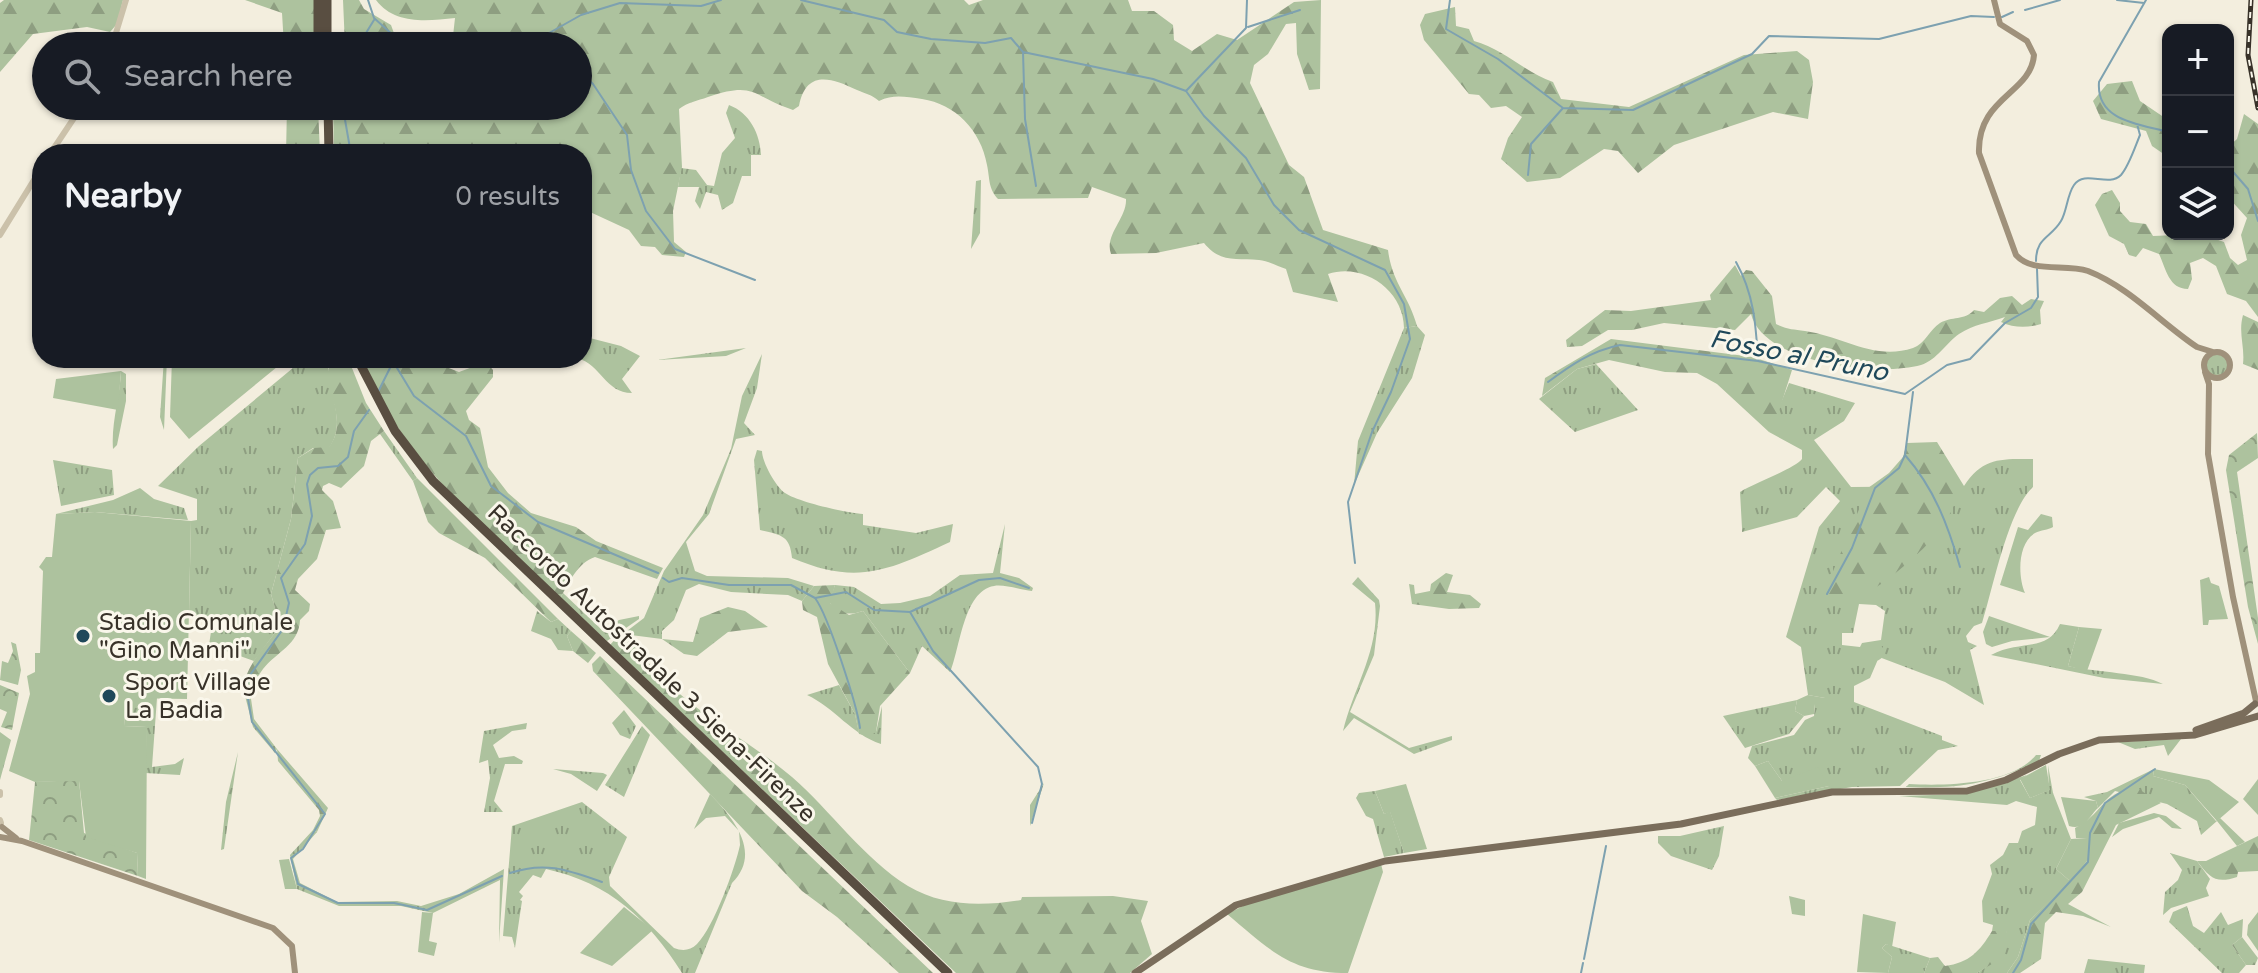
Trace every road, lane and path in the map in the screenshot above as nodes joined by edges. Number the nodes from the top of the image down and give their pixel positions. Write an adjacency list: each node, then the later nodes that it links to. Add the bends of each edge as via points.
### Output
1 (126, 0): 4 (street)
2 (325, 0): 5 (highway)
3 (1994, 0): 12 (main road, via 2000,24 2027,41 2034,55 2029,71 1989,112 1979,142 2016,255 2030,265 2092,273)
4 (116, 32)
5 (325, 32)
6 (73, 120): 8 (street)
7 (326, 120): 9 (highway)
8 (57, 144)
9 (326, 144)
10 (32, 183): 11 (street)
11 (0, 235)
12 (2192, 344): 13 (main road); 16 (main road)
13 (2213, 352): 16 (main road); 17 (main road, via 2222,352 2230,362 2228,372)
14 (358, 368): 27 (highway, Raccordo Autostradale 3 Siena-Firenze, via 387,429 439,496)
15 (360, 368): 28 (highway, Raccordo Autostradale 3 Siena-Firenze, via 395,431 433,481)
16 (2204, 368): 17 (main road); 18 (main road)
17 (2219, 378): 18 (main road)
18 (2208, 396): 19 (main road, via 2208,454 2235,606)
19 (2256, 684): 20 (main road)
20 (2257, 701): 21 (main road); 22 (main road, via 2214,724)
21 (2258, 715): 22 (main road, via 2205,733)
22 (2169, 736): 29 (main road, via 2079,746 2006,780 1967,791 1832,792 1681,824 1397,858 1236,905)
23 (1, 823): 24 (main road); 25 (main road)
24 (0, 836): 25 (main road)
25 (22, 841): 26 (main road, via 276,929 292,946)
26 (295, 973)
27 (941, 973)
28 (948, 973)
29 (1135, 973)

